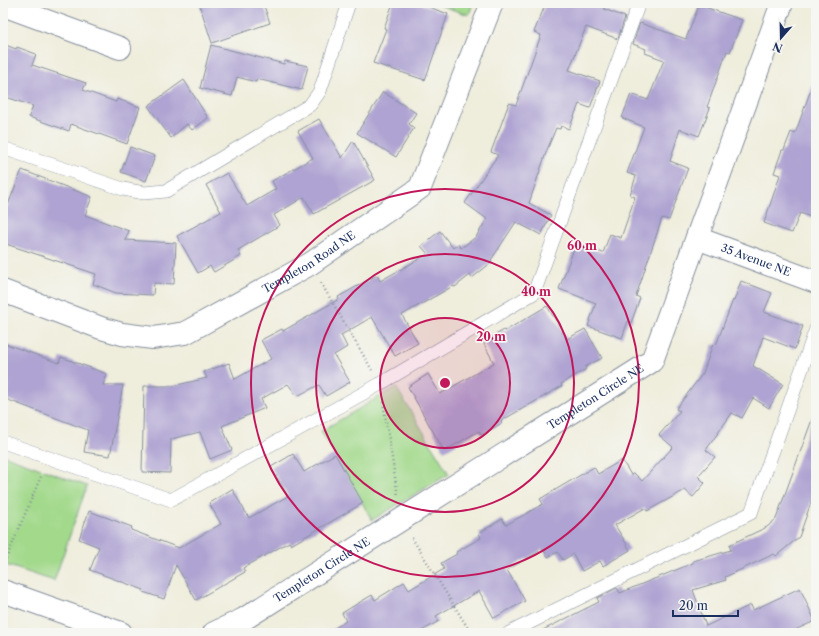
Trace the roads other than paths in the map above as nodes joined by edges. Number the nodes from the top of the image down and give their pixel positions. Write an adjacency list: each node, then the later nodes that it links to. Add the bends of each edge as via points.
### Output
1 (349, 3): 7 (lane, via 320,91 310,105 166,191 144,193 123,189)
2 (492, 3): 10 (street, Templeton Road NE, via 420,188 310,264 185,333 153,338 115,332)
3 (639, 3): 12 (lane, via 534,293 380,384 171,500)
4 (782, 3): 8 (street, Templeton Circle NE)
5 (3, 5): 6 (street)
6 (120, 48)
7 (3, 148)
8 (697, 238): 9 (street, 35 Avenue NE); 15 (street, Templeton Circle NE, via 652,361 244,619)
9 (816, 282)
10 (3, 291)
11 (816, 329): 16 (lane, via 751,513)
12 (3, 442)
13 (3, 591): 14 (street)
14 (121, 633)
15 (214, 633)
16 (509, 633)

